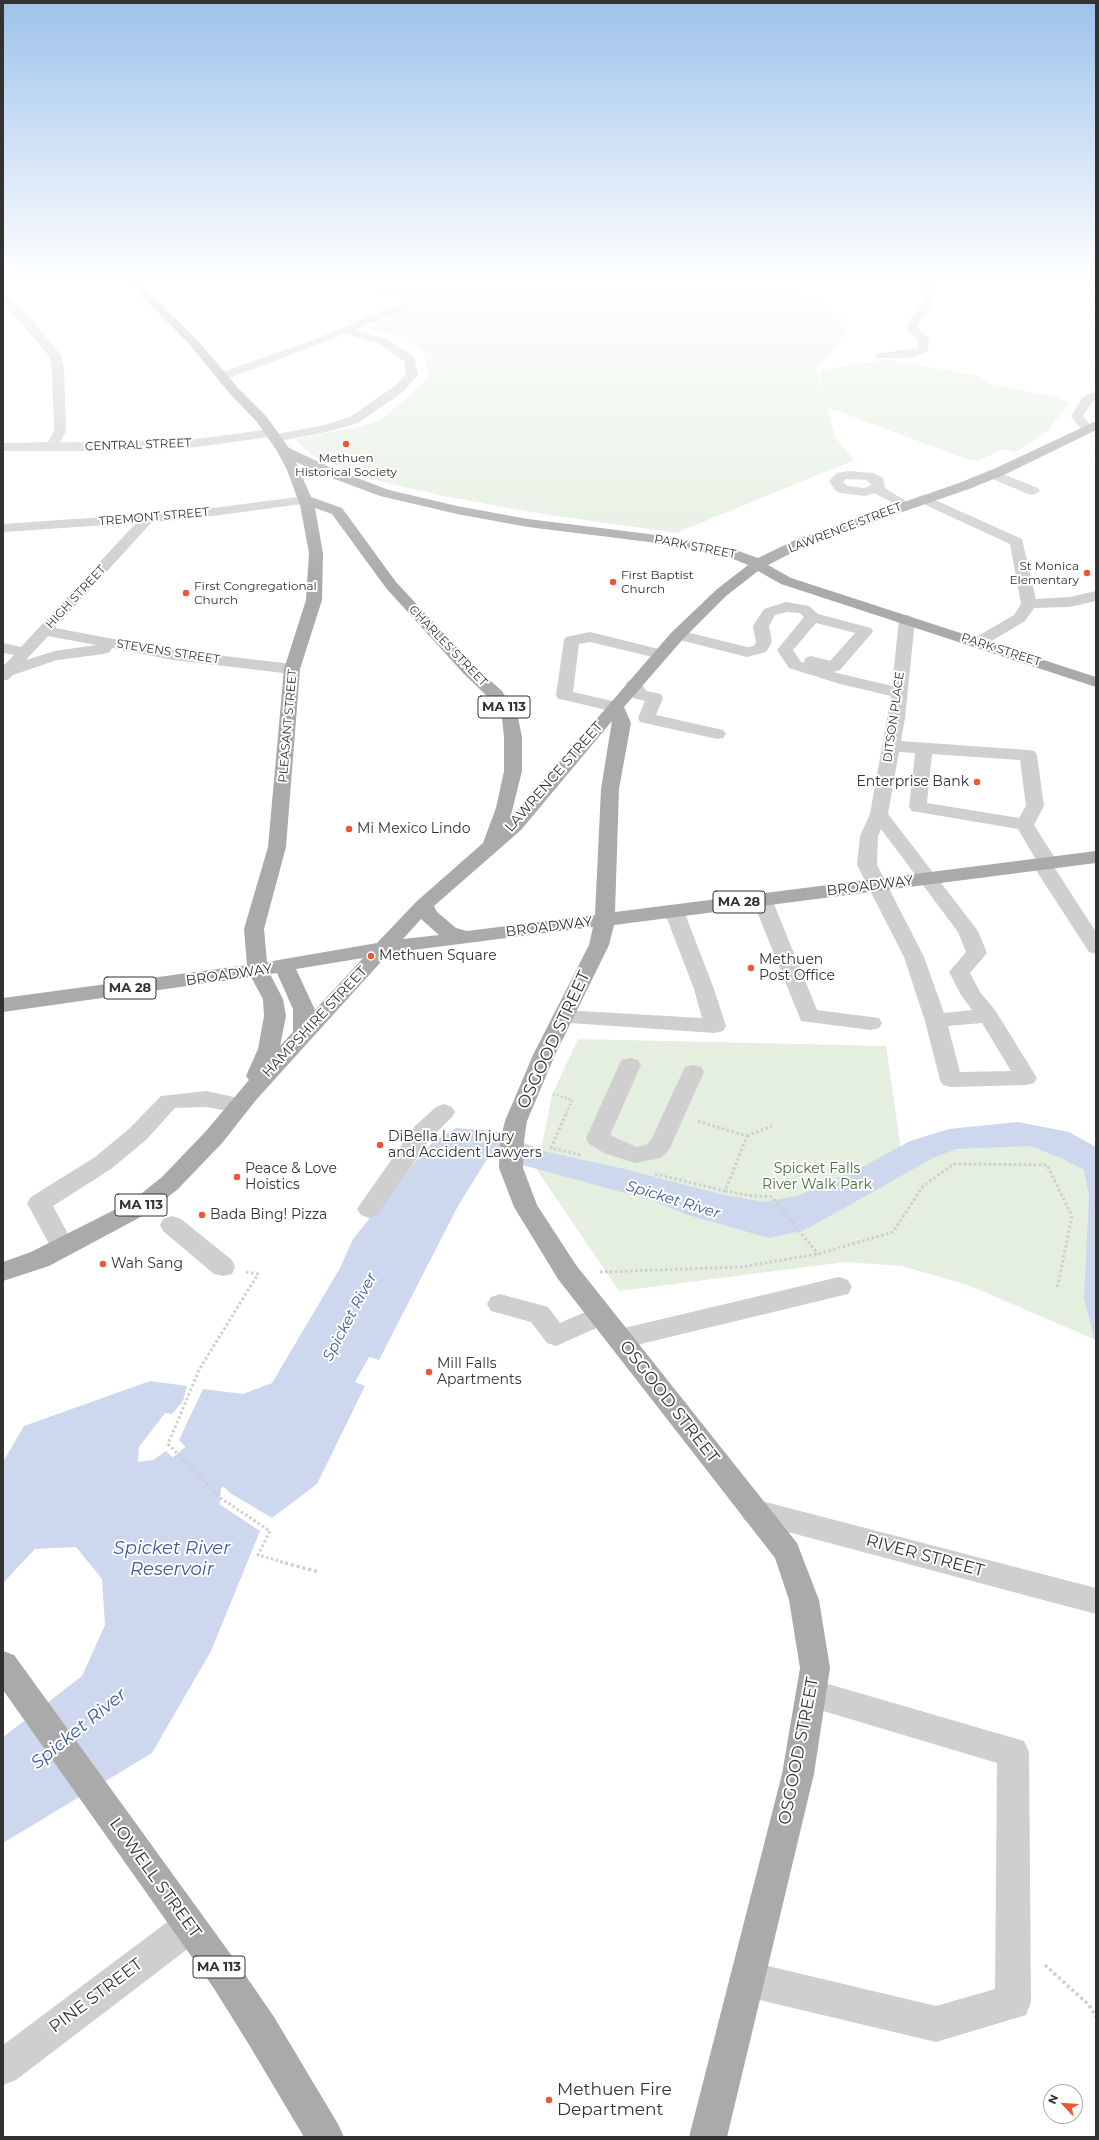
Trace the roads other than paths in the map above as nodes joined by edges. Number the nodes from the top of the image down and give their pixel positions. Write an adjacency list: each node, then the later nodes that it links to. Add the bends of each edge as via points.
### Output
1 (58, 380): 7 (street, via 60,431)
2 (227, 380): 6 (main road, PLEASANT STREET / MA 113, via 262,419)
3 (407, 380): 6 (street, CENTRAL STREET, via 399,389 354,420 327,428)
4 (1096, 395): 5 (street, via 1087,400 1077,416)
5 (1092, 427): 10 (main road, LAWRENCE STREET)
6 (273, 436): 7 (street, CENTRAL STREET, via 196,443 104,447); 9 (main road, PLEASANT STREET / MA 113)
7 (52, 446): 8 (street, CENTRAL STREET)
8 (3, 448)
9 (284, 451): 14 (main road, PLEASANT STREET / MA 113); 18 (main road, PARK STREET, via 329,472 385,493 528,523 701,546 730,552)
10 (993, 474): 12 (street); 13 (main road, LAWRENCE STREET)
11 (876, 489): 15 (street)
12 (1034, 491)
13 (924, 499): 15 (main road, LAWRENCE STREET); 20 (street, via 1016,542)
14 (305, 500): 16 (street, TREMONT STREET, via 190,516); 32 (main road, PLEASANT STREET / MA 113, via 316,553 314,600); 43 (main road, CHARLES STREET / MA 113, via 337,511 391,585 470,671 496,695 510,718 513,771 505,808)
15 (905, 505): 18 (main road, LAWRENCE STREET, via 802,542)
16 (148, 518): 17 (street, TREMONT STREET); 23 (street, HIGH STREET, via 134,541)
17 (3, 528)
18 (758, 564): 22 (main road, PARK STREET, via 786,581); 24 (main road, LAWRENCE STREET, via 721,593)
19 (1096, 596): 20 (street, via 1070,602)
20 (1029, 604): 26 (street, via 1020,618)
21 (813, 617): 24 (street, via 804,609 786,607 769,612 761,626 764,642 760,649 747,652); 31 (street, via 785,650); 31 (street, via 865,631 834,667)
22 (907, 620): 26 (main road, PARK STREET); 36 (street, DITSON PLACE)
23 (44, 631): 25 (street, STEVENS STREET); 29 (street, HIGH STREET)
24 (678, 634): 30 (main road, LAWRENCE STREET)
25 (94, 635): 27 (street, STEVENS STREET); 29 (street)
26 (977, 643): 34 (main road, PARK STREET)
27 (126, 646): 32 (street, STEVENS STREET, via 186,657); 33 (street, via 55,656)
28 (3, 648): 29 (street)
29 (28, 649): 33 (street, HIGH STREET)
30 (661, 654): 35 (main road, LAWRENCE STREET); 37 (street, via 590,637 572,640 564,695)
31 (789, 656): 36 (street, via 795,665)
32 (292, 669): 56 (main road, PLEASANT STREET / MA 113, via 277,847 254,929)
33 (6, 674)
34 (1096, 682)
35 (633, 686): 37 (main road); 38 (street, via 639,694 655,698 646,718)
36 (899, 693): 39 (street, DITSON PLACE)
37 (615, 707): 43 (main road, LAWRENCE STREET, via 514,826); 51 (main road, OSGOOD STREET, via 622,723 610,788)
38 (717, 734)
39 (892, 746): 40 (street); 41 (street, DITSON PLACE)
40 (924, 749): 42 (street, via 918,807); 42 (street, via 1028,755 1035,806)
41 (879, 814): 46 (street); 47 (street, DITSON PLACE, via 869,836 867,865)
42 (1025, 825): 45 (street)
43 (491, 845): 49 (main road, CHARLES STREET / MA 113)
44 (1096, 857): 45 (main road, BROADWAY / MA 28)
45 (1045, 863): 46 (main road, BROADWAY / MA 28); 54 (street)
46 (929, 879): 47 (main road, BROADWAY / MA 28); 58 (street, via 968,931 977,953 959,972 971,995)
47 (876, 884): 48 (main road, BROADWAY / MA 28); 60 (street, DITSON PLACE, via 914,957)
48 (762, 899): 50 (main road, BROADWAY / MA 28); 61 (street, via 809,1016)
49 (424, 905): 52 (main road, via 428,915 449,933); 53 (main road, CHARLES STREET / MA 113)
50 (674, 911): 51 (main road, BROADWAY / MA 28); 59 (street, via 704,989 715,1026)
51 (605, 920): 52 (main road, BROADWAY / MA 28); 59 (main road, OSGOOD STREET, via 596,952)
52 (467, 937): 53 (main road, BROADWAY / MA 28)
53 (383, 948): 55 (main road, BROADWAY / MA 28); 62 (main road, HAMPSHIRE STREET / MA 113)
54 (1096, 948)
55 (285, 966): 56 (main road, BROADWAY / MA 28); 62 (main road, via 304,1009)
56 (258, 971): 57 (main road, BROADWAY / MA 28); 65 (main road, HAMPSHIRE STREET / MA 113, via 273,999 275,1016 269,1049)
57 (3, 1005)
58 (988, 1015): 60 (street); 60 (street, DITSON PLACE, via 1026,1078 950,1080)
59 (563, 1017): 74 (main road, OSGOOD STREET, via 516,1121 511,1168 526,1207 567,1272)
60 (936, 1021)
61 (870, 1023)
62 (304, 1033): 65 (main road, HAMPSHIRE STREET / MA 113)
63 (630, 1065): 64 (street, via 597,1138 612,1147 635,1155 653,1152 661,1144)
64 (693, 1072)
65 (244, 1100): 69 (main road, HAMPSHIRE STREET / MA 113, via 215,1136 170,1183 140,1207); 69 (street, via 169,1101 138,1134 103,1163 39,1203)
66 (444, 1112): 67 (street, via 423,1132)
67 (369, 1209)
68 (172, 1225): 70 (street)
69 (62, 1247): 71 (main road, HAMPSHIRE STREET / MA 113, via 40,1259)
70 (223, 1267)
71 (3, 1272)
72 (839, 1287): 75 (street)
73 (500, 1304): 74 (street, via 539,1314 556,1336)
74 (601, 1315): 75 (main road, OSGOOD STREET)
75 (620, 1339): 76 (main road, OSGOOD STREET)
76 (754, 1511): 77 (street, RIVER STREET); 79 (main road, OSGOOD STREET, via 787,1552 804,1600 815,1668)
77 (1096, 1601)
78 (3, 1665): 80 (main road, LOWELL STREET / MA 113)
79 (811, 1694): 81 (main road, OSGOOD STREET, via 798,1774); 81 (street, via 1013,1752 1013,2002 936,2024)
80 (190, 1926): 82 (street, PINE STREET); 83 (main road, LOWELL STREET / MA 113, via 261,2030)
81 (747, 1979): 84 (main road, OSGOOD STREET)
82 (3, 2067)
83 (325, 2137)
84 (708, 2137)

